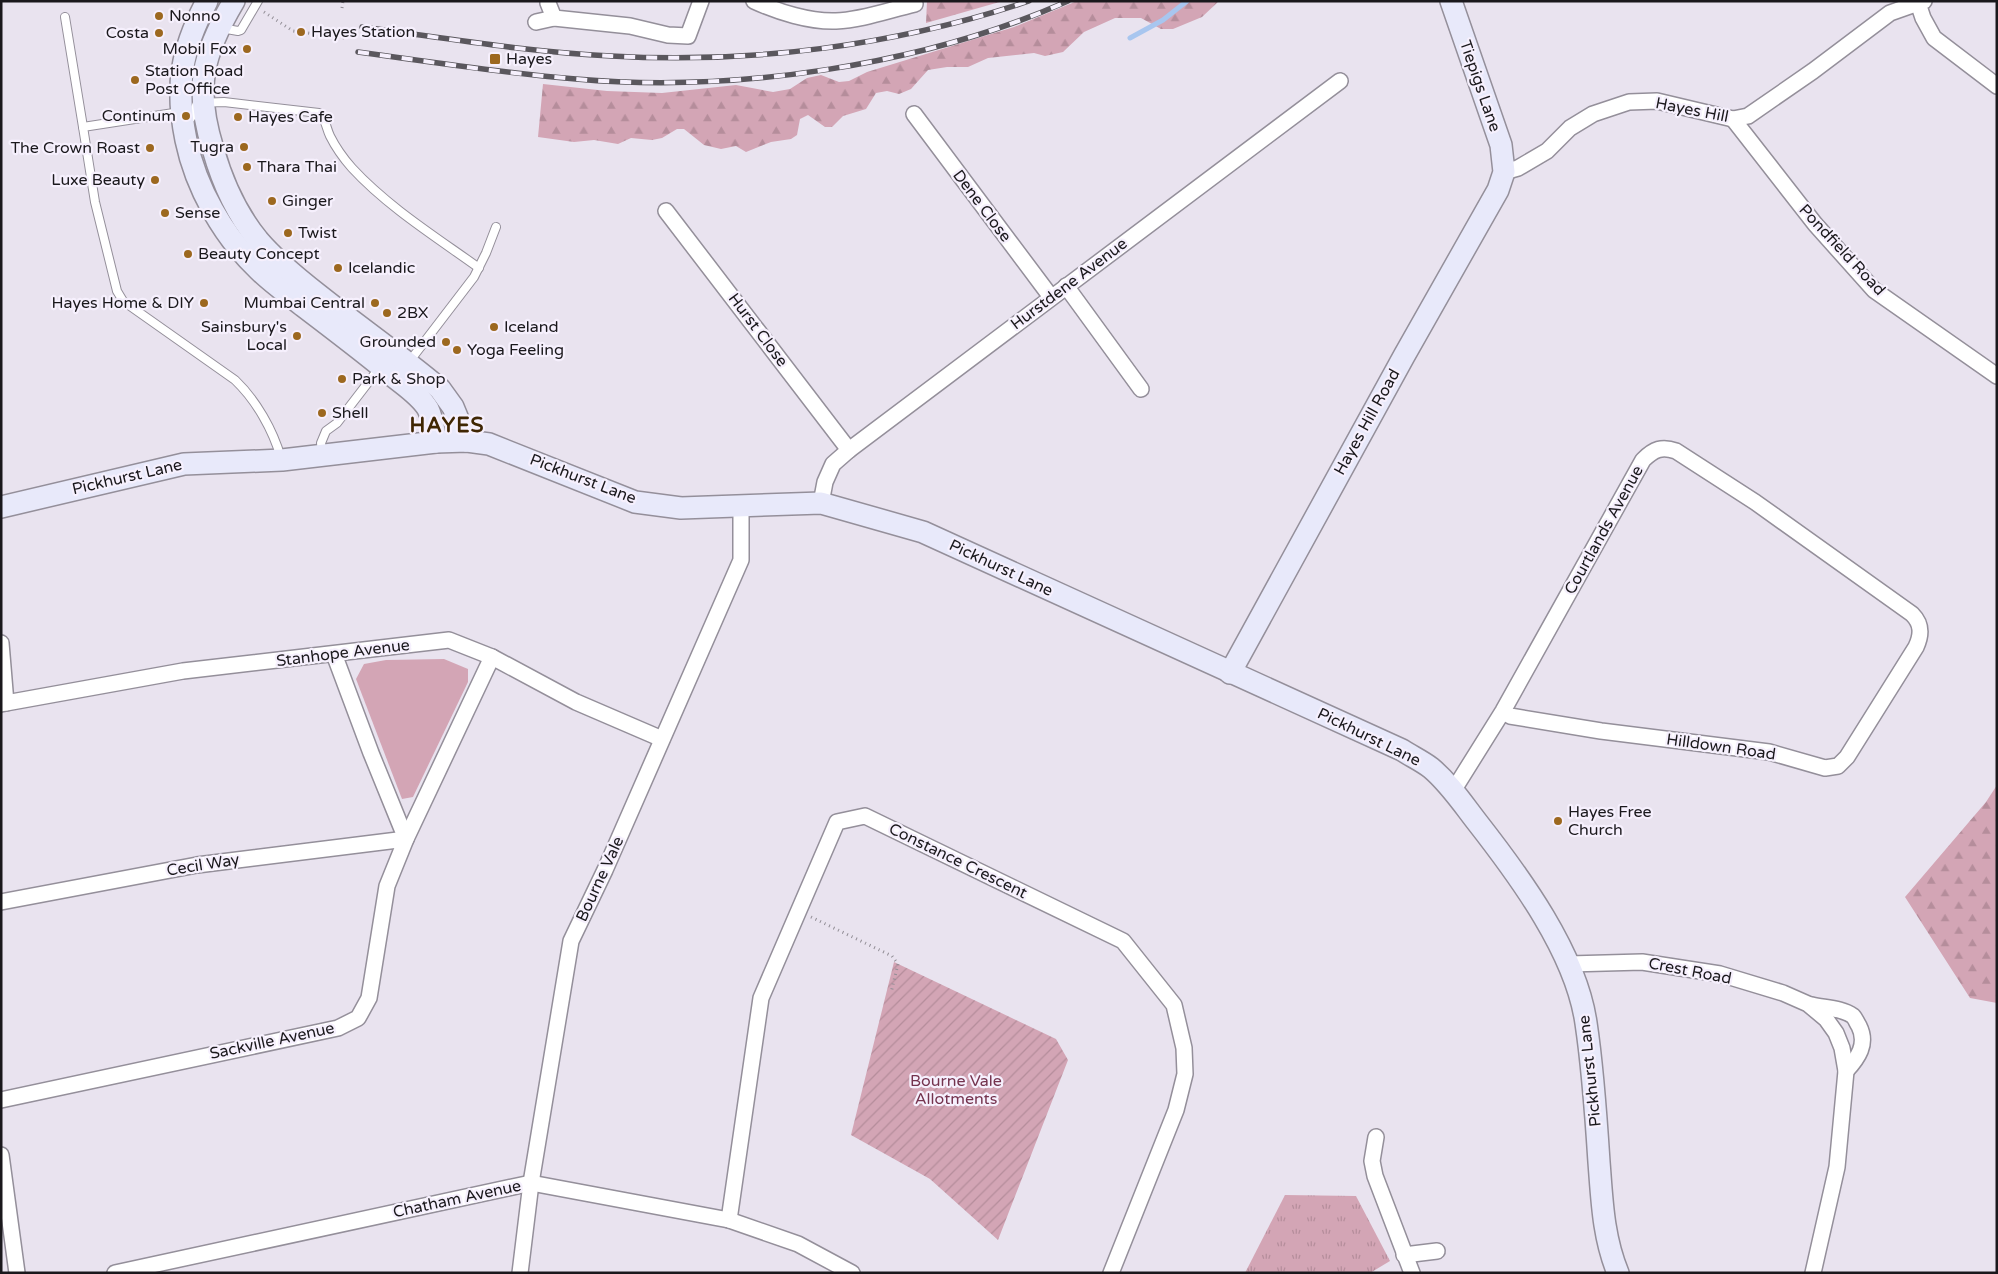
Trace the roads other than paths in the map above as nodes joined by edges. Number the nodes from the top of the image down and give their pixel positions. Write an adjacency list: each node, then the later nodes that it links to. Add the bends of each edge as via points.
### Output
1 (208, 1): 18 (main road, via 184,58 180,90)
2 (234, 1): 13 (main road)
3 (701, 1): 11 (street, via 688,36)
4 (754, 1): 9 (street, via 791,14 835,21)
5 (1451, 1): 21 (main road, Tiepigs Lane, via 1501,145)
6 (1921, 2): 15 (street, via 1923,18 1934,38); 19 (street, Hayes Hill, via 1890,13 1748,116)
7 (256, 4): 13 (lane, via 241,30)
8 (548, 4): 11 (street)
9 (915, 4)
10 (65, 17): 20 (lane)
11 (554, 18): 12 (street)
12 (536, 22)
13 (218, 27): 16 (main road, via 205,64)
14 (1340, 81): 25 (street, Hurstdene Avenue)
15 (1997, 86)
16 (204, 102): 18 (lane, via 197,103 191,118); 24 (lane, via 319,112 338,150 361,177); 27 (main road, via 211,143 222,178 258,240)
17 (914, 114): 26 (street, Dene Close)
18 (182, 116): 20 (lane); 27 (main road, via 192,164 202,190 245,256 268,279)
19 (1733, 119): 21 (street, Hayes Hill, via 1657,101 1629,102 1593,114 1570,128 1547,152); 28 (street, Pondfield Road, via 1815,224 1874,290)
20 (83, 127): 34 (lane, via 98,218 119,296 244,388 274,437)
21 (1504, 172): 42 (main road, Hayes Hill Road, via 1498,190)
22 (666, 211): 32 (street, Hurst Close)
23 (496, 227): 24 (lane)
24 (479, 268): 27 (lane, via 468,287)
25 (1066, 286): 26 (street, Hurstdene Avenue); 29 (street)
26 (1050, 297): 32 (street, Hurstdene Avenue)
27 (394, 365): 30 (main road, via 440,389 459,418); 31 (main road, via 431,416); 33 (lane, via 326,430 321,443)
28 (1997, 376)
29 (1141, 389)
30 (467, 441): 31 (main road, Pickhurst Lane); 36 (main road, Pickhurst Lane, via 510,451 635,502 682,508)
31 (436, 442): 33 (main road, Pickhurst Lane)
32 (849, 450): 35 (street, Hurstdene Avenue, via 833,464)
33 (322, 456): 34 (main road, Pickhurst Lane)
34 (282, 460): 37 (main road, Pickhurst Lane, via 171,466)
35 (821, 503): 36 (main road, Pickhurst Lane); 42 (main road, Pickhurst Lane, via 924,532)
36 (741, 505): 45 (street, Bourne Vale, via 741,560)
37 (1, 507)
38 (1920, 628): 44 (street, Hilldown Road, via 1916,647 1847,757 1838,766 1826,768 1769,752 1601,731 1510,716); 44 (street, Courtlands Avenue, via 1912,614 1755,502 1676,451 1658,449 1643,460)
39 (1, 643): 43 (street)
40 (334, 654): 41 (street, Stanhope Avenue, via 449,640); 43 (street, Stanhope Avenue, via 182,670); 47 (street)
41 (492, 657): 45 (street, Stanhope Avenue, via 576,702); 47 (street, Sackville Avenue)
42 (1230, 673): 46 (main road, Pickhurst Lane, via 1402,750 1430,768)
43 (3, 703)
44 (1502, 711): 46 (street, Courtlands Avenue)
45 (662, 739): 55 (street, Bourne Vale, via 571,941)
46 (1453, 791): 49 (main road, Pickhurst Lane, via 1544,917)
47 (406, 839): 48 (street, Cecil Way, via 197,865); 52 (street, Sackville Avenue, via 387,886 369,998 358,1018 338,1028)
48 (1, 902)
49 (1569, 964): 50 (street, Crest Road, via 1642,962 1720,974); 65 (main road, Pickhurst Lane, via 1580,992 1586,1022 1604,1228)
50 (1808, 1004): 51 (street, Crest Road, via 1826,1019 1836,1033); 51 (street, Crest Road, via 1840,1010 1854,1017 1863,1043 1858,1058)
51 (1846, 1071): 66 (street, Crest Road, via 1837,1167)
52 (1, 1100)
53 (1376, 1136): 58 (street, via 1372,1161)
54 (1, 1155): 59 (street)
55 (531, 1184): 56 (street, Chatham Avenue); 60 (street, Chatham Avenue); 61 (street, Bourne Vale)
56 (729, 1220): 62 (street, Chatham Avenue, via 798,1244); 63 (street, Constance Crescent, via 761,998 837,822 866,816 1123,941 1174,1005 1184,1048 1185,1074 1176,1110)
57 (1437, 1251): 58 (street)
58 (1404, 1255): 64 (street)
59 (17, 1273)
60 (115, 1273)
61 (520, 1273)
62 (852, 1273)
63 (1111, 1273)
64 (1412, 1273)
65 (1618, 1273)
66 (1813, 1273)

